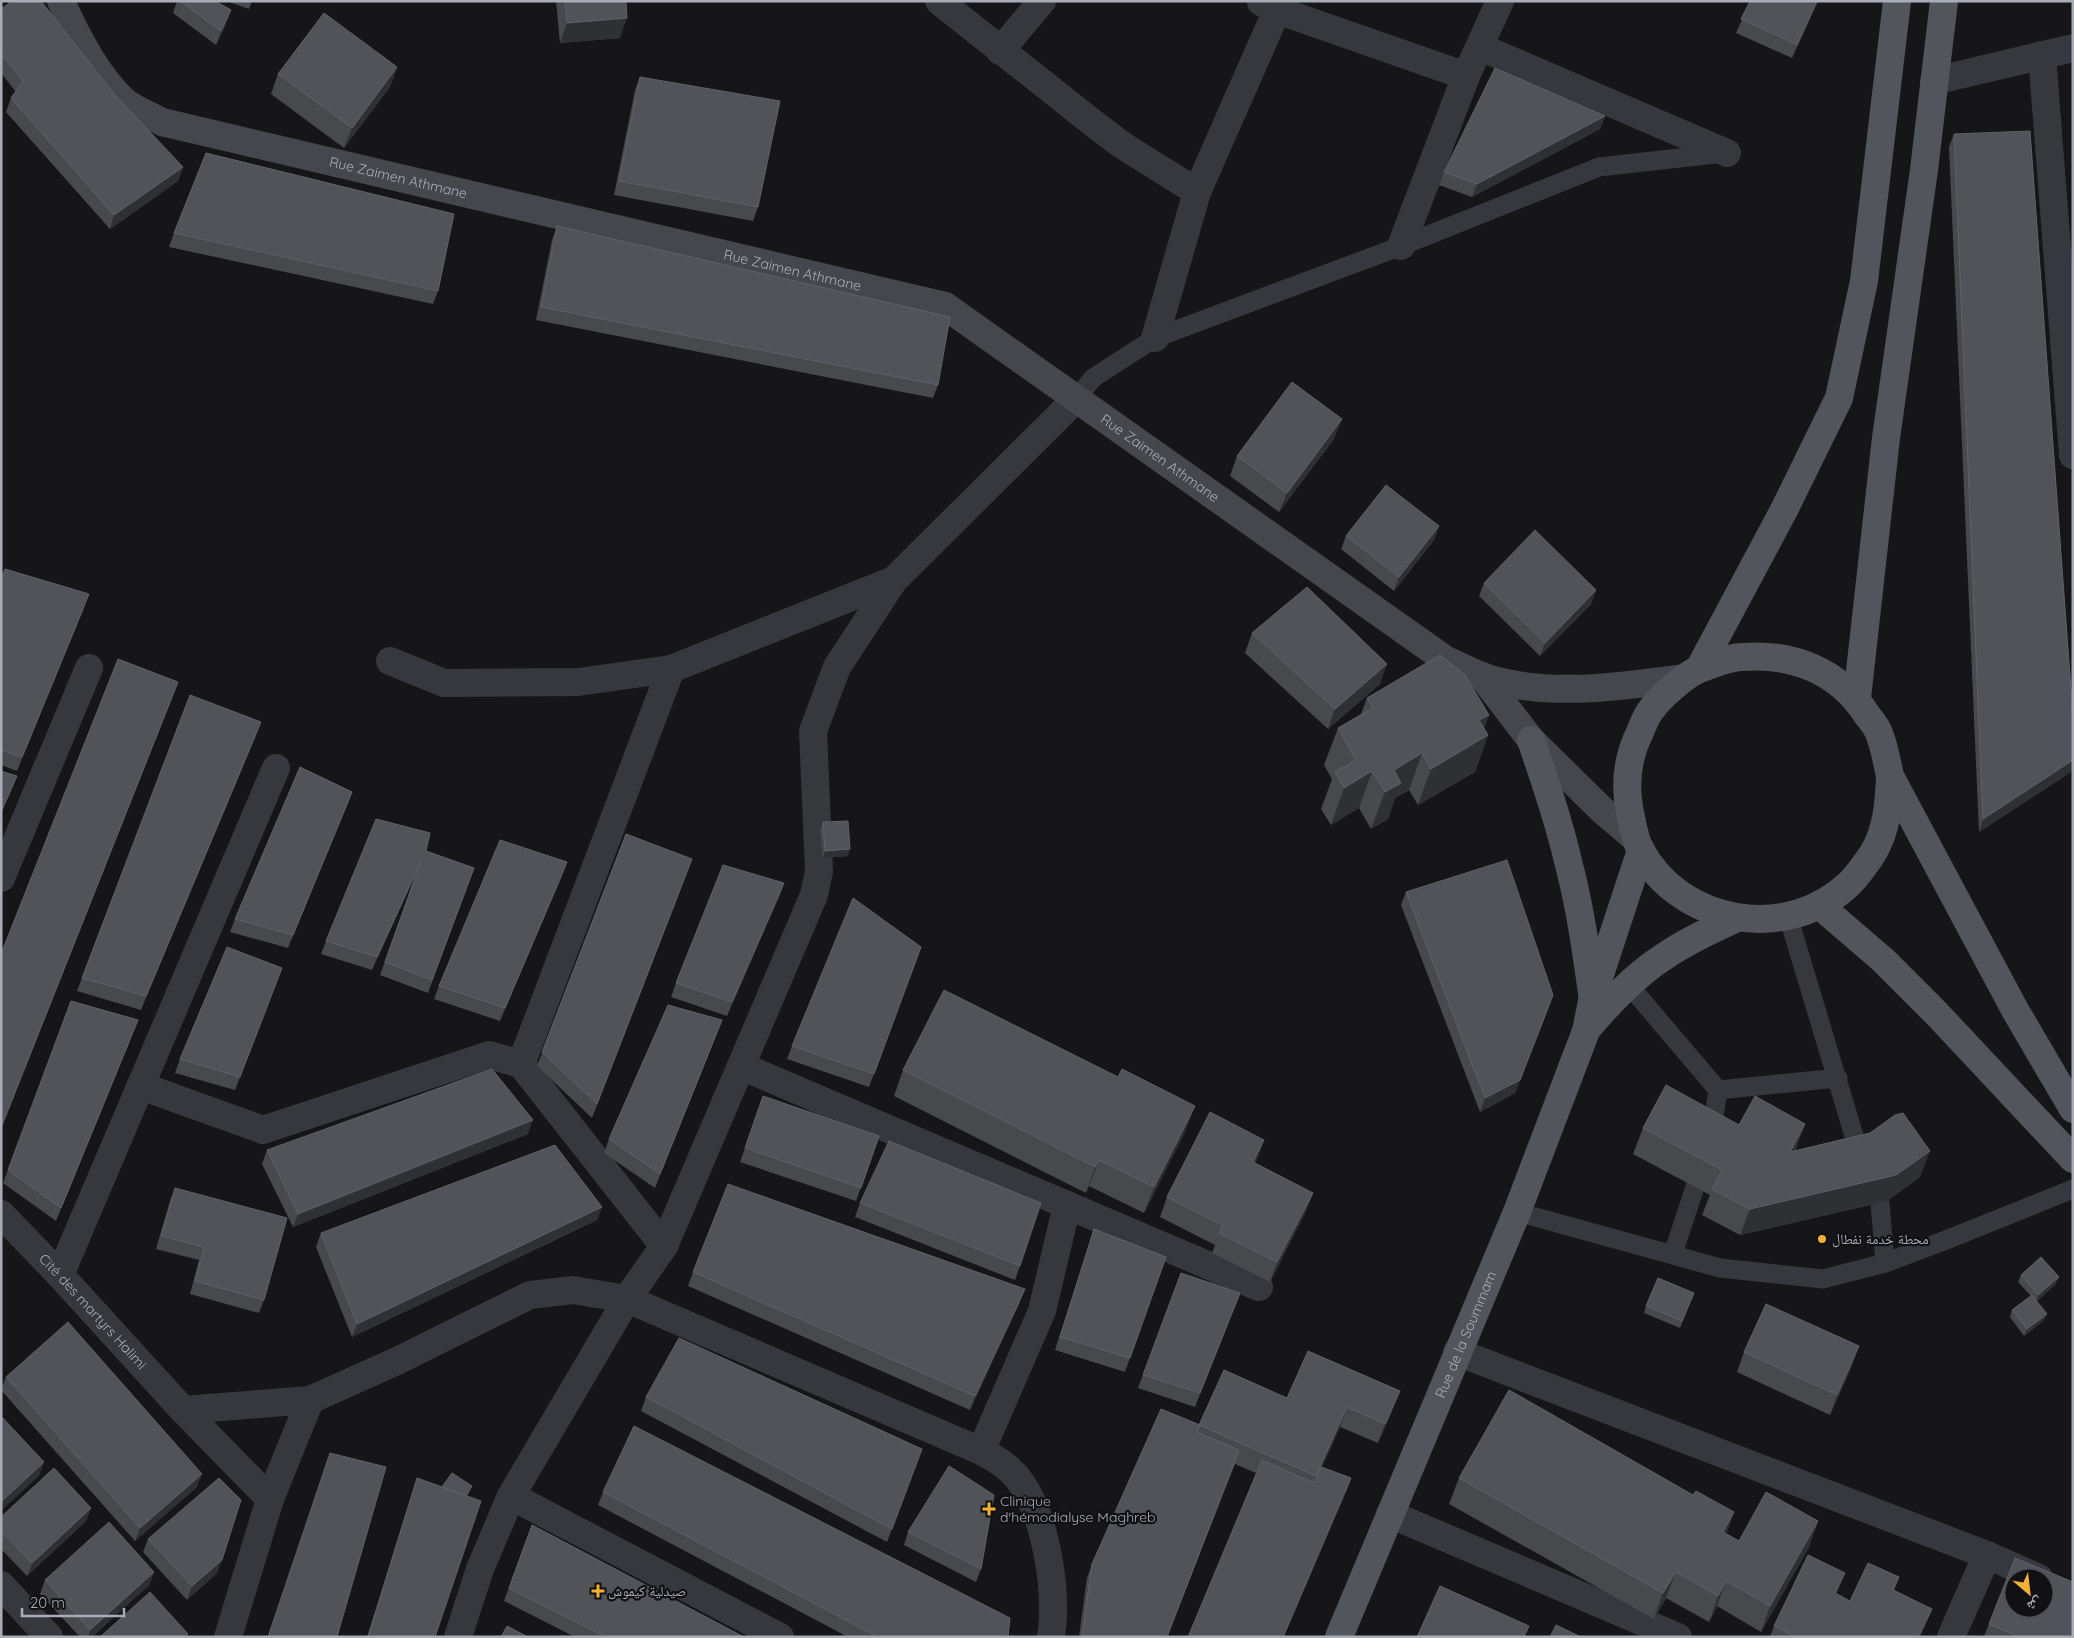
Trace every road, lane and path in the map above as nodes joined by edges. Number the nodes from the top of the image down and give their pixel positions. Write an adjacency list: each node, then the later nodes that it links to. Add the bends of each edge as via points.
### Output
1 (61, 1): 19 (main road, Rue Zaimen Athmane, via 96,65 123,100 162,122 944,306)
2 (939, 1): 10 (street)
3 (1042, 1): 10 (street)
4 (1500, 1): 8 (street)
5 (1897, 1): 25 (main road, via 1864,281 1839,398 1784,510)
6 (1944, 1): 13 (main road)
7 (1273, 4): 12 (street); 15 (street)
8 (1480, 47): 12 (street); 14 (street)
9 (2073, 48): 11 (street)
10 (1000, 51): 15 (street, via 1122,145)
11 (2042, 55): 13 (street); 17 (street)
12 (1466, 76): 16 (street)
13 (1934, 81): 27 (main road, via 1886,438)
14 (1727, 153): 16 (lane, via 1599,167)
15 (1197, 192): 18 (street)
16 (1401, 246): 18 (lane)
17 (2068, 328): 20 (street)
18 (1155, 338): 19 (lane, via 1093,378)
19 (1077, 398): 21 (street); 26 (main road, Rue Zaimen Athmane, via 1446,660)
20 (2073, 455)
21 (894, 580): 24 (street); 40 (street, via 837,668 813,731 819,861 814,895)
22 (390, 661): 24 (street, via 444,683 578,682)
23 (89, 668): 32 (street)
24 (671, 669): 39 (street)
25 (1691, 674): 26 (main road, Rue Zaimen Athmane, via 1601,688 1561,689 1521,685); 27 (main road, via 1740,656 1783,657 1824,672); 31 (main road, via 1651,710 1631,750 1625,794)
26 (1482, 676): 28 (main road)
27 (1857, 698): 30 (main road, via 1880,734)
28 (1531, 740): 31 (main road); 37 (main road, via 1570,866)
29 (276, 768): 42 (street)
30 (1890, 776): 33 (main road, via 1888,815 1874,851 1850,882); 44 (main road, via 2010,1002)
31 (1638, 844): 35 (main road, via 1665,882 1698,906); 37 (main road)
32 (1, 878)
33 (1819, 905): 34 (main road); 47 (main road, via 1937,1014)
34 (1788, 916): 35 (main road, via 1762,920); 41 (lane)
35 (1737, 918): 36 (main road, via 1661,958)
36 (1628, 984): 38 (main road); 43 (lane)
37 (1592, 996): 38 (main road)
38 (1586, 1030): 52 (main road, Rue de la Soummam)
39 (521, 1064): 42 (street, via 489,1056 263,1130); 54 (street)
40 (741, 1066): 51 (street); 54 (street)
41 (1838, 1078): 43 (lane); 46 (lane)
42 (141, 1086): 57 (street)
43 (1718, 1090): 45 (lane)
44 (2073, 1109)
45 (1710, 1141)
46 (1861, 1159)
47 (2073, 1159)
48 (1696, 1187): 55 (lane)
49 (2073, 1188): 56 (lane)
50 (1880, 1203): 56 (lane)
51 (1067, 1205): 58 (street); 63 (street, via 1042,1311)
52 (1517, 1212): 55 (lane); 60 (main road, Rue de la Soummam)
53 (1, 1214): 57 (street, Cité des martyrs Halimi)
54 (664, 1246): 59 (street)
55 (1673, 1254): 56 (lane, via 1720,1268 1823,1279)
56 (1885, 1263)
57 (60, 1275): 62 (street, Cité des martyrs Halimi)
58 (1260, 1287)
59 (627, 1299): 61 (street, via 573,1290 530,1295); 63 (street); 64 (street)
60 (1457, 1352): 66 (main road, Rue de la Soummam); 67 (street)
61 (310, 1400): 62 (street); 65 (street)
62 (183, 1410): 65 (street, Cité des martyrs Halimi)
63 (981, 1451): 75 (street, via 1002,1462 1016,1476 1028,1494 1043,1532 1052,1585 1054,1621)
64 (511, 1496): 73 (street, via 480,1569); 74 (street)
65 (270, 1499): 72 (street)
66 (1390, 1514): 70 (street); 76 (main road, Rue de la Soummam)
67 (1987, 1555): 68 (street); 77 (street)
68 (2016, 1568)
69 (1, 1585): 71 (street)
70 (1674, 1636)
71 (49, 1637)
72 (228, 1637)
73 (458, 1637)
74 (780, 1637)
75 (1051, 1637)
76 (1339, 1637)
77 (1950, 1637)

